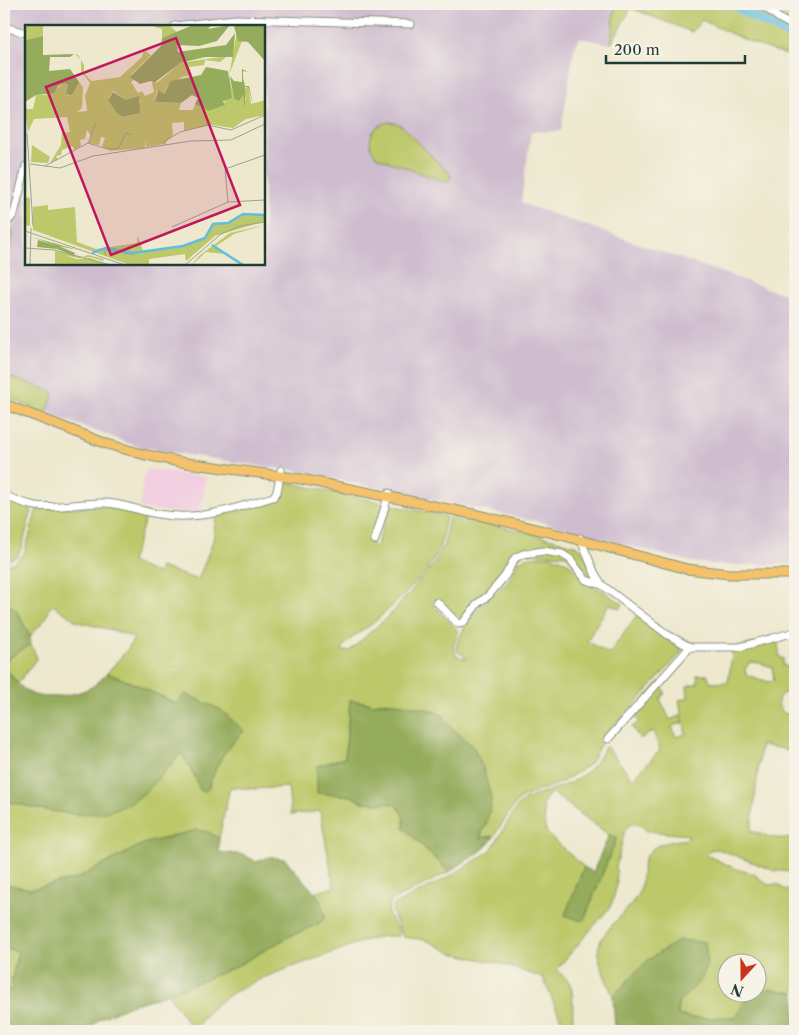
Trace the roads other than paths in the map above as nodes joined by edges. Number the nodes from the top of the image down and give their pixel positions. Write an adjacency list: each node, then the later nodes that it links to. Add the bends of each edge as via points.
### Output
1 (761, 4): 5 (street)
2 (411, 24): 3 (street, via 235,19)
3 (184, 25)
4 (4, 27): 6 (street)
5 (795, 27)
6 (25, 33)
7 (25, 170): 8 (street, via 14,214)
8 (4, 223)
9 (4, 399): 11 (main road, via 132,446)
10 (4, 404): 11 (main road, via 107,444 142,454 180,462)
11 (281, 473): 12 (street, via 273,497 196,517 156,514 120,504 36,506); 13 (main road)
12 (4, 495)
13 (389, 495): 14 (main road); 15 (street)
14 (580, 538): 16 (main road, via 706,567); 17 (main road, via 646,559 702,571); 18 (street)
15 (375, 540)
16 (795, 569)
17 (795, 574)
18 (602, 585): 19 (street, via 586,580 562,554 543,551 515,558 505,576 463,623 452,620); 21 (street, via 668,635)
19 (436, 602)
20 (795, 632): 21 (street, via 740,647)
21 (690, 647): 22 (street)
22 (608, 739)

